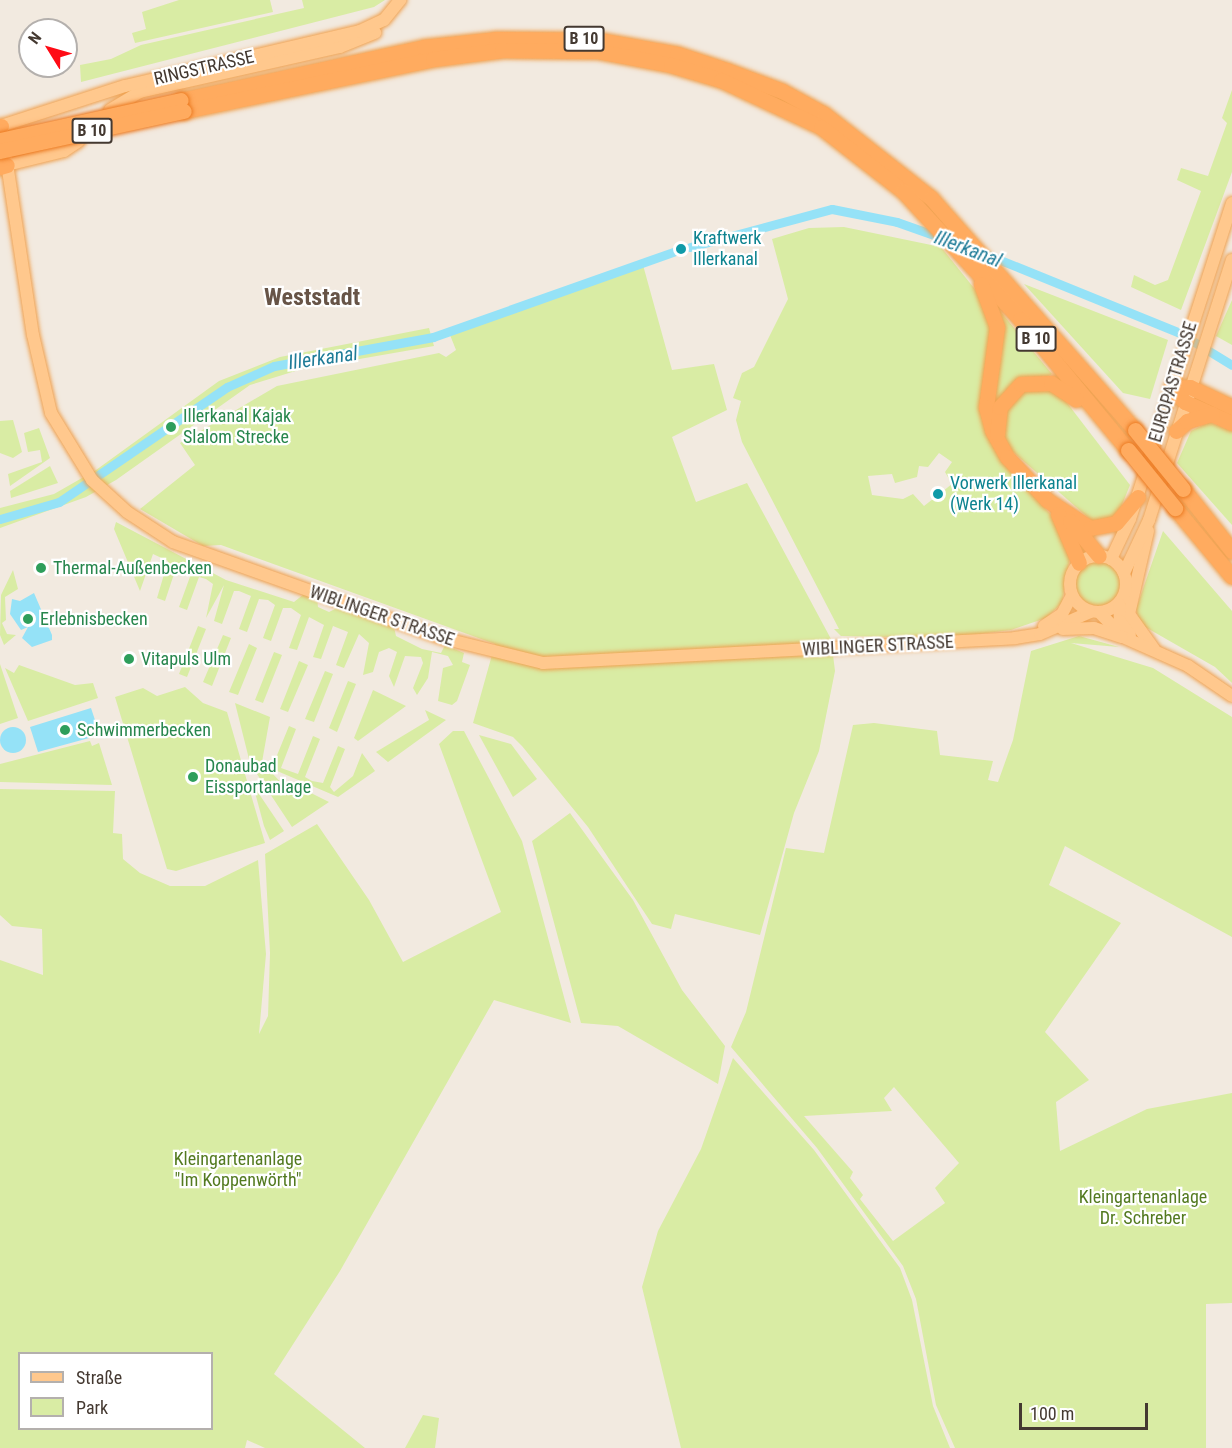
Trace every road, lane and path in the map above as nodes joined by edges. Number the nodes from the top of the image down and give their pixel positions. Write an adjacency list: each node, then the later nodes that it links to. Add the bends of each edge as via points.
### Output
1 (400, 0): 5 (main road, RINGSTRASSE, via 384,20 360,31 125,86)
2 (408, 0): 4 (main road, RINGSTRASSE, via 392,21 361,40 140,92)
3 (183, 106): 5 (highway, B 10, bridge); 7 (highway, B 10, bridge); 10 (highway, B 10, via 433,59 502,50 597,51 671,64 767,99 821,128 912,200); 23 (highway, B 10, bridge, via 424,47 507,39 598,40 678,54 782,91 873,149 945,212 1135,430)
4 (110, 110)
5 (1, 131)
6 (79, 141): 7 (main road, via 64,151)
7 (3, 160): 32 (main road, WIBLINGER STRASSE, via 43,385 62,435 104,492 143,524 187,548 446,639 533,662 587,664)
8 (1232, 203): 11 (main road, EUROPASTRASSE)
9 (1232, 260): 12 (main road, EUROPASTRASSE)
10 (972, 265): 15 (highway, B 10); 18 (highway, B 10, via 996,319 986,407)
11 (1171, 388): 12 (highway); 19 (main road, EUROPASTRASSE)
12 (1188, 394): 13 (highway); 14 (highway); 17 (main road, EUROPASTRASSE)
13 (1232, 407)
14 (1212, 414): 16 (highway); 17 (highway, via 1187,421)
15 (1098, 415): 18 (highway, via 1057,385 1027,382 1012,390 1000,407); 27 (highway, B 10, bridge)
16 (1232, 423)
17 (1176, 431): 22 (main road, EUROPASTRASSE)
18 (999, 442): 20 (highway, B 10)
19 (1138, 497): 21 (highway, via 1107,528 1090,528); 24 (main road, EUROPASTRASSE)
20 (1047, 500): 21 (highway); 25 (highway, B 10, via 1068,531)
21 (1066, 517): 24 (highway)
22 (1149, 520): 26 (main road, EUROPASTRASSE); 35 (main road, via 1129,614)
23 (1229, 545)
24 (1105, 558): 25 (main road); 26 (main road)
25 (1079, 564): 28 (main road, via 1070,582)
26 (1124, 573): 29 (main road, via 1126,589)
27 (1232, 577)
28 (1072, 595): 30 (main road); 32 (main road, WIBLINGER STRASSE, via 1055,620)
29 (1119, 603): 30 (main road); 34 (main road, via 1120,621)
30 (1095, 612): 31 (main road, WIBLINGER STRASSE); 33 (main road)
31 (1050, 631): 32 (main road, WIBLINGER STRASSE); 33 (main road, via 1085,627)
32 (1028, 636)
33 (1123, 637): 34 (main road)
34 (1140, 645): 35 (main road)
35 (1156, 652): 36 (main road, via 1188,666)
36 (1232, 696)

